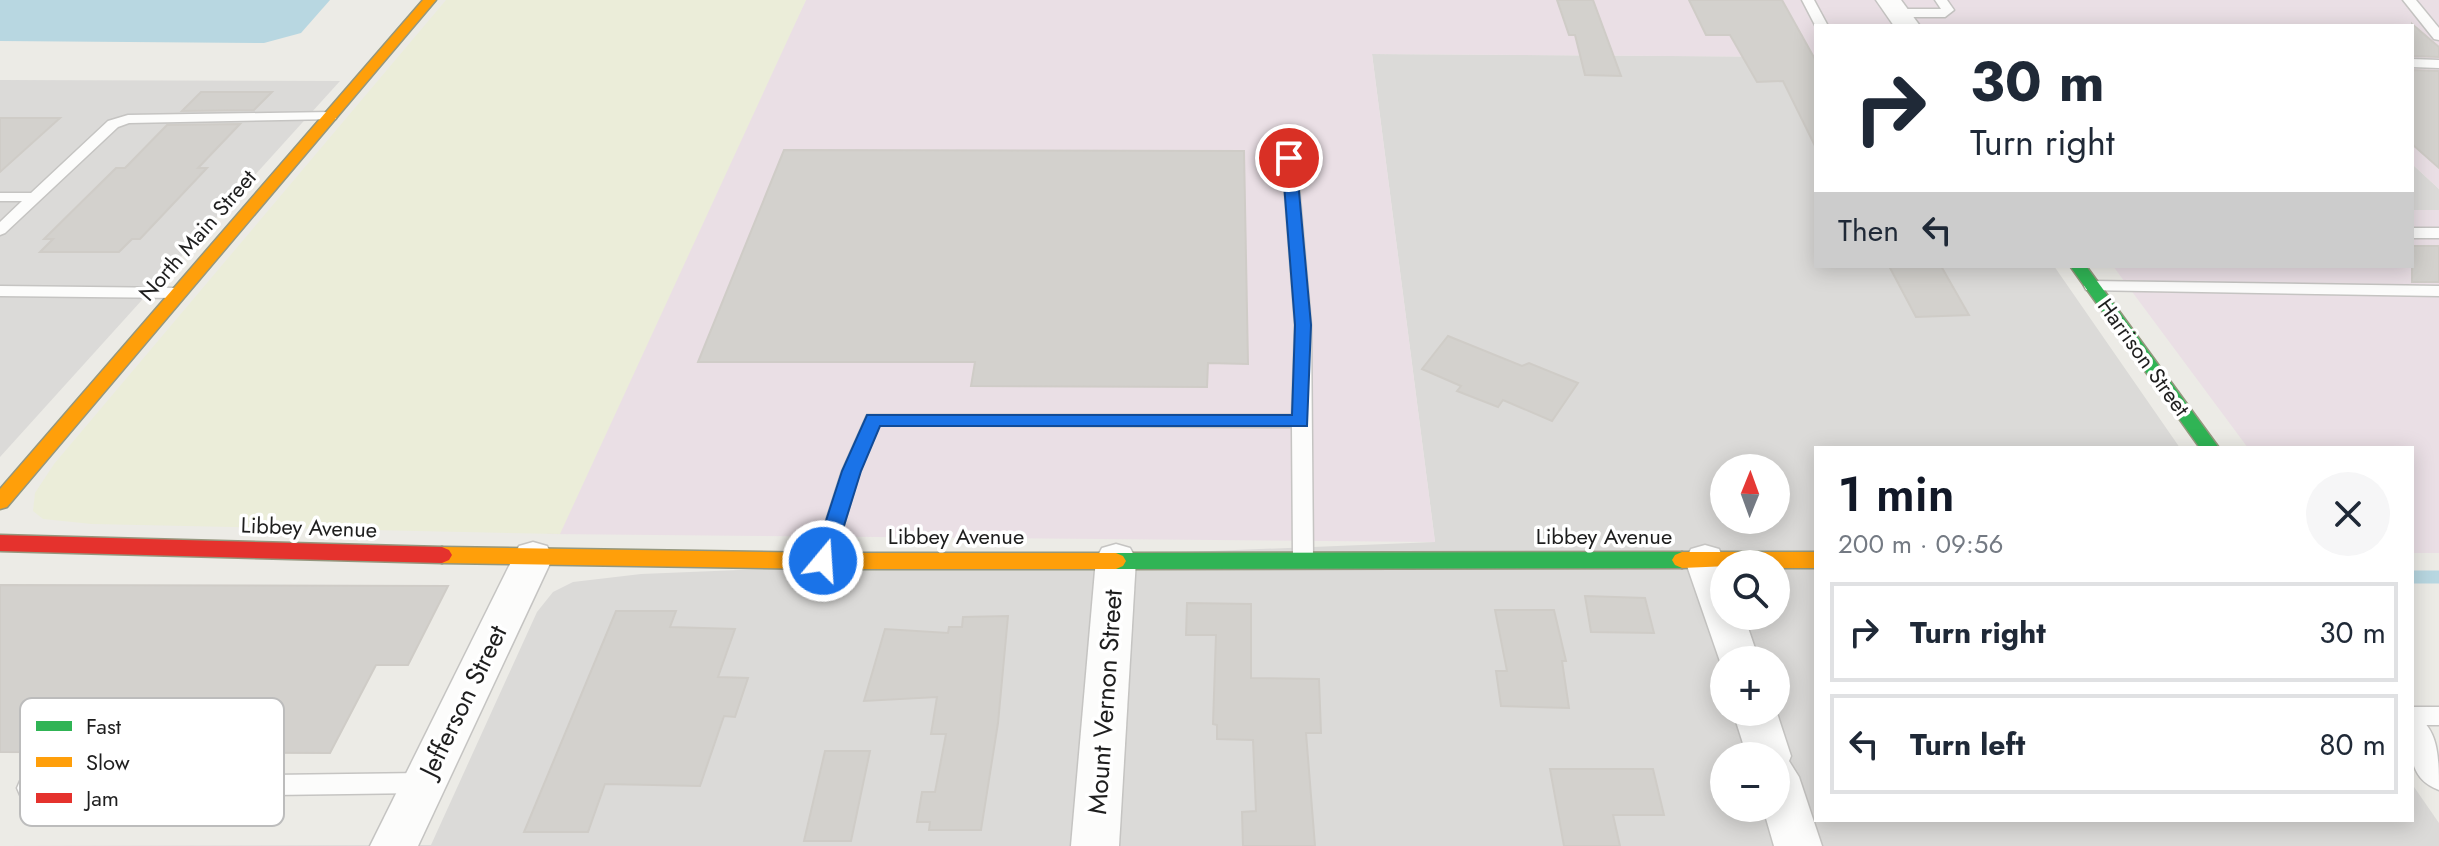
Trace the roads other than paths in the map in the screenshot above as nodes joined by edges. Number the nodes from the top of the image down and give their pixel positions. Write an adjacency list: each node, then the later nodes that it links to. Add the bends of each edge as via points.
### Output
1 (430, 0): 10 (street, North Main Street)
2 (1808, 0): 6 (lane)
3 (1941, 0): 5 (lane, via 1945,13)
4 (2409, 0): 7 (lane)
5 (1897, 13)
6 (1821, 24)
7 (2439, 36)
8 (2414, 63): 9 (lane)
9 (2439, 64)
10 (331, 116): 13 (lane, via 128,119 113,124); 21 (street, North Main Street)
11 (1287, 130): 22 (lane, via 1303,325)
12 (0, 197): 13 (lane)
13 (35, 197): 14 (lane)
14 (0, 230)
15 (2414, 233): 16 (lane)
16 (2439, 233)
17 (2079, 268): 18 (street, Harrison Street)
18 (2092, 286): 20 (lane); 23 (street, Harrison Street)
19 (0, 291): 21 (lane)
20 (2439, 291)
21 (179, 293): 24 (street, North Main Street)
22 (1301, 421): 27 (lane); 31 (lane, via 873,419)
23 (2209, 446)
24 (0, 502)
25 (0, 543): 26 (street, Libbey Avenue)
26 (533, 557): 31 (street, Libbey Avenue); 37 (street, Jefferson Street)
27 (1303, 558): 28 (street, Libbey Avenue); 29 (street, Libbey Avenue)
28 (1116, 559): 31 (street, Libbey Avenue); 41 (street, Mount Vernon Street)
29 (1705, 560): 30 (street, Libbey Avenue); 32 (street)
30 (1814, 560)
31 (823, 561)
32 (1733, 646)
33 (2414, 716): 34 (lane)
34 (2439, 716)
35 (2414, 736): 36 (street)
36 (2439, 770)
37 (422, 783): 38 (lane); 40 (street, Jefferson Street)
38 (284, 785)
39 (1790, 821): 42 (street)
40 (394, 846)
41 (1095, 846)
42 (1798, 846)

